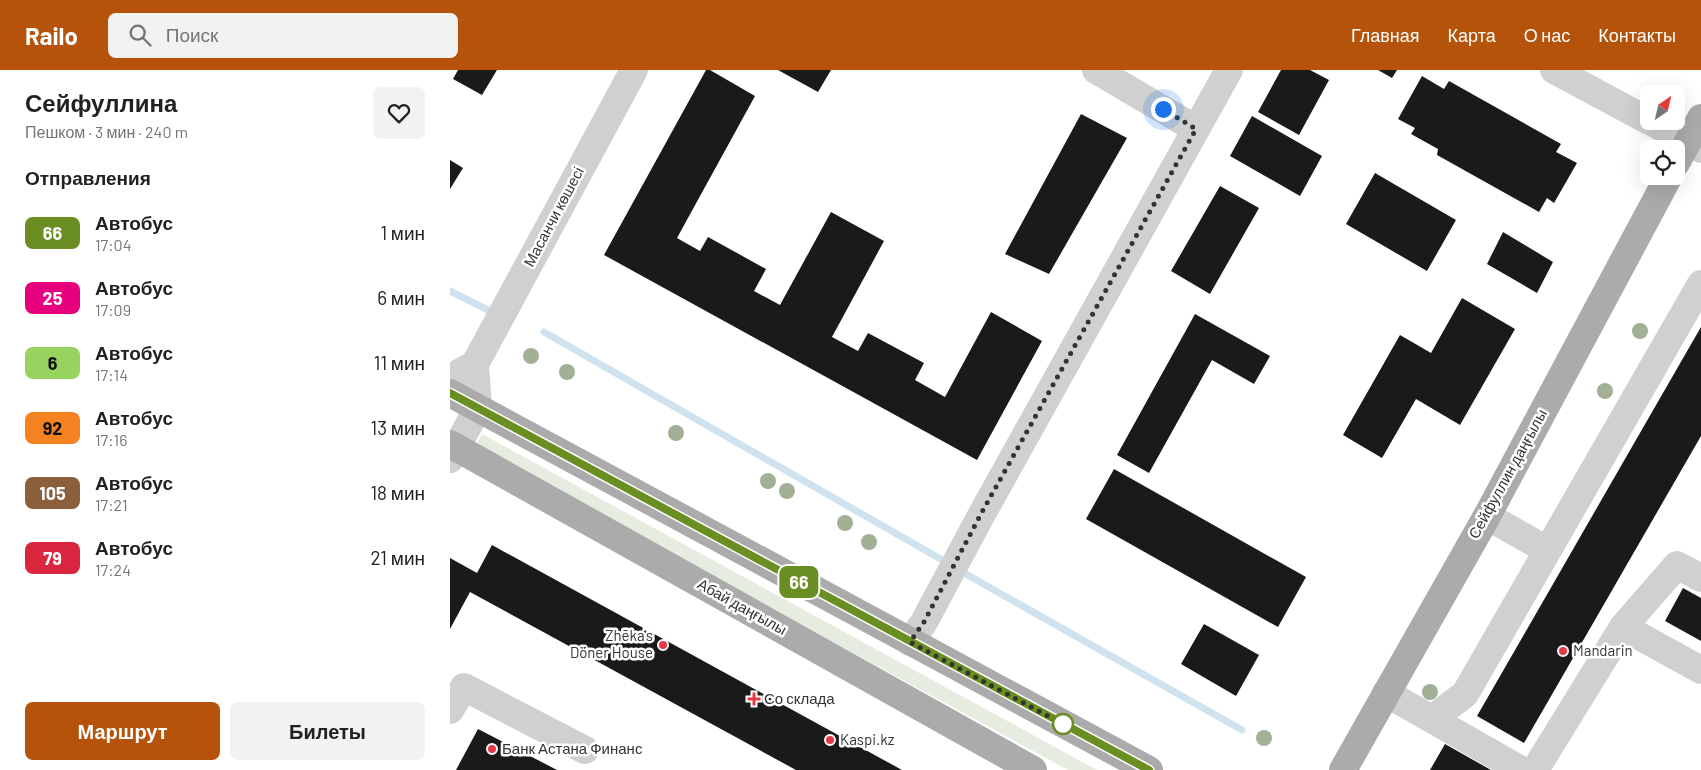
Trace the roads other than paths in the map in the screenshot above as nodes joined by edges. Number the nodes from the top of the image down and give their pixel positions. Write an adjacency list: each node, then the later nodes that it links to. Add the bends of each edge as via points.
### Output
1 (634, 70): 12 (street, Масанчи көшесі)
2 (1096, 70): 7 (street)
3 (1229, 70): 7 (street)
4 (1554, 70): 5 (street)
5 (1640, 116)
6 (1701, 118): 9 (main road)
7 (1196, 129): 21 (street)
8 (1661, 130): 9 (street)
9 (1688, 151)
10 (1664, 185): 17 (main road, Сейфуллин даңғылы)
11 (1701, 284): 18 (street)
12 (475, 364): 13 (street); 15 (street)
13 (450, 378)
14 (450, 393): 15 (main road)
15 (478, 408): 16 (street); 21 (main road)
16 (452, 450): 27 (main road, Абай даңғылы)
17 (1487, 516): 18 (street); 23 (main road, Сейфуллин даңғылы)
18 (1547, 550): 25 (street, via 1465,694)
19 (1701, 578): 20 (street, via 1677,565)
20 (1623, 627): 22 (street); 31 (street)
21 (910, 642): 28 (main road)
22 (1701, 670)
23 (1386, 693): 25 (street); 29 (main road, Сейфуллин даңғылы)
24 (450, 710): 26 (street, via 464,687)
25 (1432, 719): 30 (street)
26 (585, 750)
27 (1033, 770)
28 (1149, 770)
29 (1343, 770)
30 (1521, 770)
31 (1535, 770)

